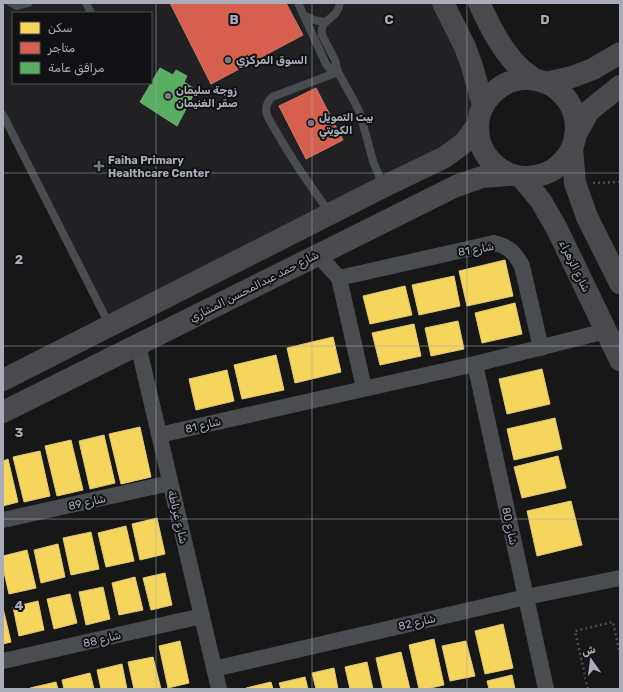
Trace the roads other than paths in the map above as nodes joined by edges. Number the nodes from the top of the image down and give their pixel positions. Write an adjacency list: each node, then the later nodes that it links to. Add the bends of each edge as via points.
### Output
1 (11, 3): 2 (lane, via 17,6)
2 (28, 3)
3 (86, 3): 8 (lane)
4 (298, 3): 9 (lane)
5 (340, 3): 10 (lane, via 338,11)
6 (443, 3): 12 (street)
7 (479, 3): 11 (street)
8 (90, 12)
9 (305, 16): 10 (lane); 15 (lane, via 326,64)
10 (325, 22): 15 (lane, via 322,35 335,60)
11 (492, 31): 12 (street, via 492,46 486,52 478,54); 16 (street, via 516,63)
12 (465, 47): 18 (street)
13 (620, 53): 14 (street)
14 (593, 69): 16 (street, via 572,77); 17 (street, via 593,81 600,90)
15 (338, 72): 24 (lane, via 360,112); 26 (lane, via 272,97 267,102 266,111 294,161)
16 (540, 81): 18 (street, via 512,81 490,95); 21 (street, via 554,87 565,97 573,111 576,126)
17 (616, 89): 21 (street, via 589,111)
18 (483, 105): 20 (street)
19 (3, 115): 30 (lane)
20 (477, 126): 22 (street, via 465,142 450,154); 23 (street, via 479,143 487,158 500,170)
21 (574, 142): 23 (street, via 567,156 546,174 533,177); 29 (street, via 575,183 587,217)
22 (420, 168): 24 (street); 25 (street, via 436,168 442,174 444,182)
23 (516, 176): 25 (street, شارع حمد عبدالمحسن المشاري, via 482,177); 31 (street, شارع الزهراء, via 541,201)
24 (383, 187): 26 (street)
25 (437, 196): 27 (street, شارع حمد عبدالمحسن المشاري)
26 (331, 214): 30 (street)
27 (318, 255): 28 (street); 32 (street, شارع حمد عبدالمحسن المشاري)
28 (339, 278): 33 (street, شارع 81, via 494,244 503,246 510,250 522,266); 37 (street)
29 (620, 283)
30 (110, 325): 36 (street)
31 (606, 331): 33 (street, شارع 81); 34 (street, شارع الزهراء)
32 (138, 345): 38 (street, شارع حمد عبدالمحسن المشاري); 39 (street, شارع غرناطة)
33 (541, 348): 35 (street, شارع 81)
34 (620, 360)
35 (475, 364): 37 (street, شارع 81); 43 (street, شارع 80)
36 (6, 378): 38 (street, via 5,386 7,394 13,400)
37 (364, 388): 39 (street, شارع 81)
38 (12, 408)
39 (159, 435): 40 (street, شارع غرناطة)
40 (170, 483): 41 (street, شارع 89); 44 (street, شارع غرناطة)
41 (3, 520)
42 (620, 578): 43 (street, شارع 82)
43 (526, 597): 46 (street, شارع 82); 48 (street, شارع 80)
44 (202, 616): 45 (street, شارع 88); 46 (street, شارع غرناطة)
45 (3, 661)
46 (214, 669): 47 (street, شارع غرناطة)
47 (219, 689)
48 (546, 689)

